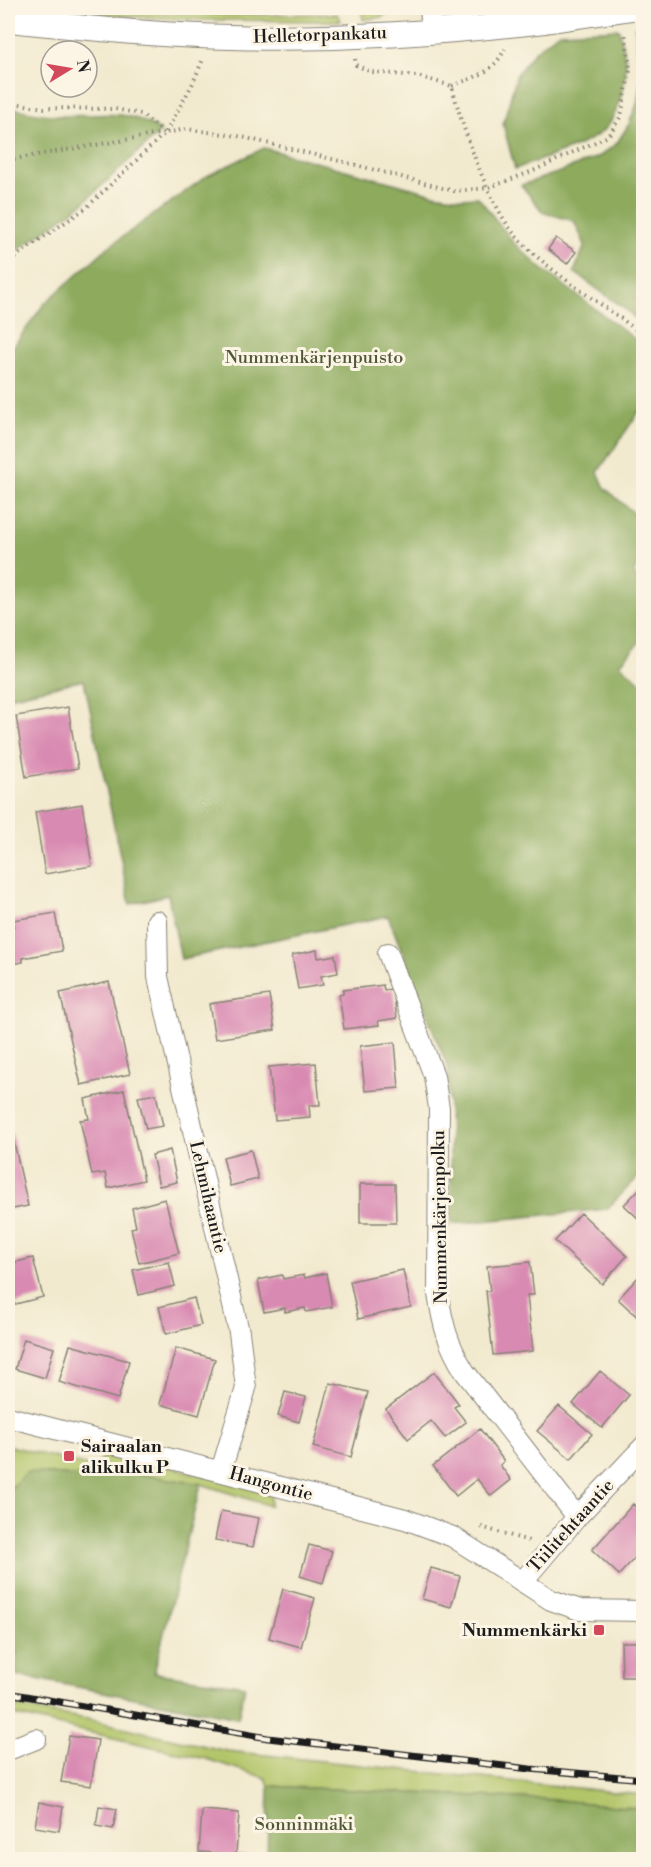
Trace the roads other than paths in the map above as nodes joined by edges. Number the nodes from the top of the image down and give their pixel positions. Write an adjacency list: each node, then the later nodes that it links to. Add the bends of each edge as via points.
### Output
1 (628, 18): 2 (street, Helletorpankatu, bridge, via 505,26)
2 (431, 19): 3 (street, Helletorpankatu, via 351,36 213,36)
3 (8, 20)
4 (156, 921): 8 (street, Lehmihaantie, via 158,977 239,1332 246,1388)
5 (388, 953): 9 (street, Nummenkärjenpolku, via 434,1076 439,1108 438,1294 450,1349)
6 (8, 1417): 8 (street, Hangontie)
7 (644, 1446): 9 (street, Tiilitehtaantie)
8 (221, 1471): 10 (street, Hangontie, via 405,1519 453,1537)
9 (578, 1517): 10 (street, Tiilitehtaantie)
10 (523, 1581): 11 (street, Hangontie, via 551,1600 580,1610)
11 (644, 1611)
12 (36, 1739): 13 (street)
13 (8, 1750)

